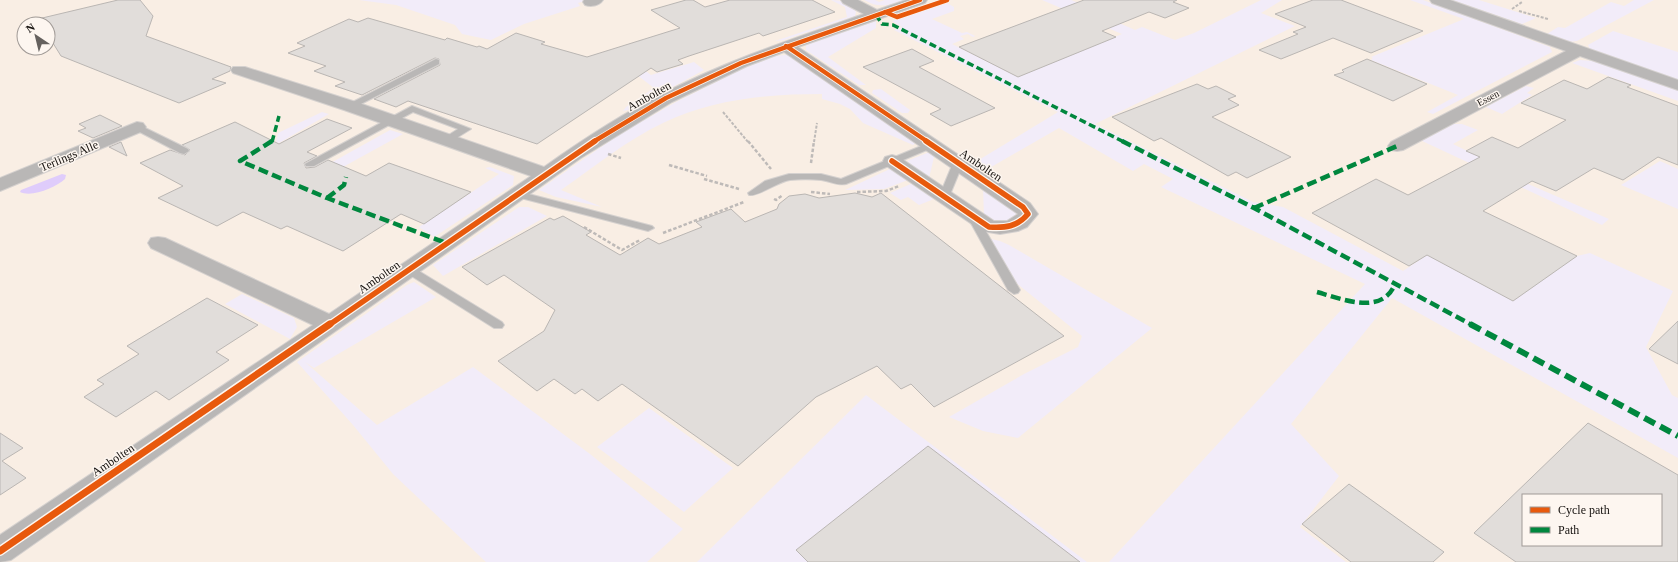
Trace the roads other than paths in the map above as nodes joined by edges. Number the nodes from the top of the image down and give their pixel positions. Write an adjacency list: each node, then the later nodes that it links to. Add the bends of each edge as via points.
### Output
1 (848, 0): 4 (street)
2 (920, 0): 4 (street, Ambolten)
3 (1437, 0): 6 (street)
4 (876, 14): 5 (street, Ambolten)
5 (786, 46): 13 (street, Ambolten); 19 (street, Ambolten, via 666,98 612,129)
6 (1579, 50): 9 (street); 14 (street, Essen)
7 (436, 62): 10 (lane)
8 (239, 70): 10 (street)
9 (1678, 85)
10 (350, 106): 11 (street)
11 (392, 121): 18 (lane); 19 (street)
12 (137, 127): 15 (lane); 20 (street, Terlings Alle)
13 (931, 144): 16 (lane); 17 (street, Ambolten)
14 (1397, 146)
15 (184, 151)
16 (892, 161): 22 (lane, via 842,182 809,176 780,179 769,183); 23 (street, Ambolten)
17 (958, 163): 23 (lane); 24 (street, Ambolten, via 1023,207 1028,214 1022,222 1007,228 988,227)
18 (310, 164)
19 (545, 174): 21 (street, Ambolten)
20 (0, 185)
21 (517, 194): 25 (lane); 27 (street, Ambolten)
22 (757, 194)
23 (944, 197): 24 (street, Ambolten)
24 (972, 216): 28 (lane)
25 (647, 232)
26 (158, 244): 29 (street)
27 (409, 269): 29 (street, Ambolten); 30 (lane)
28 (1014, 290)
29 (331, 324): 31 (street, Ambolten)
30 (498, 325)
31 (0, 551)

